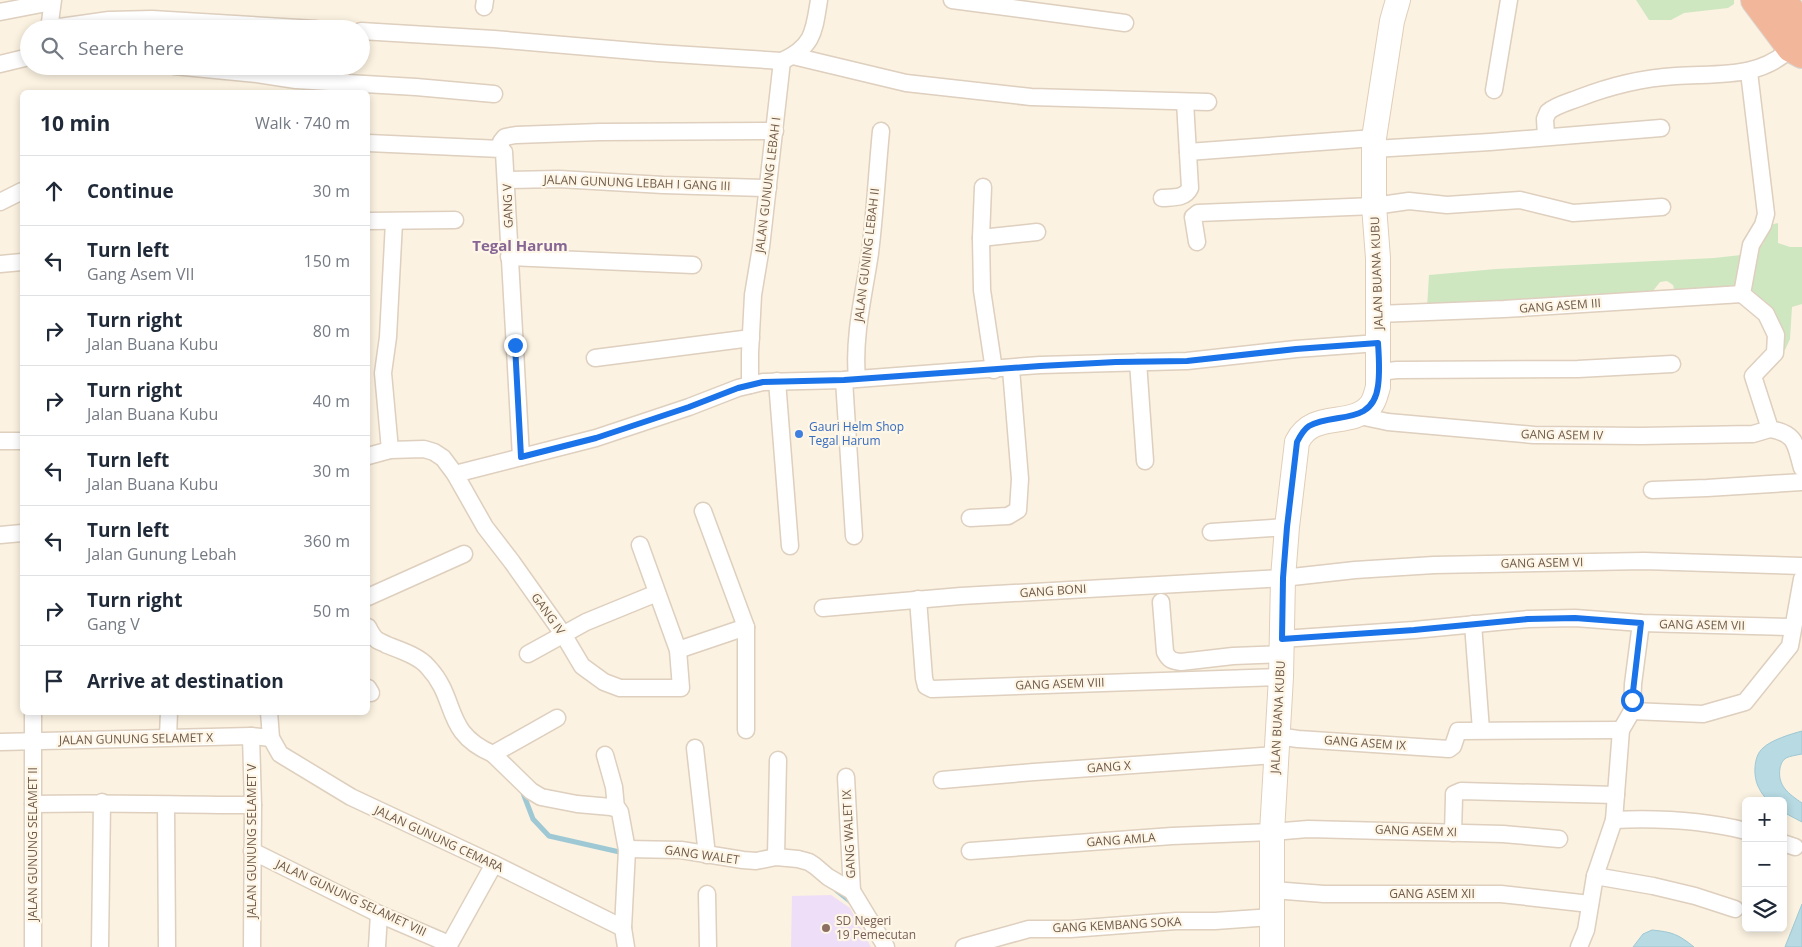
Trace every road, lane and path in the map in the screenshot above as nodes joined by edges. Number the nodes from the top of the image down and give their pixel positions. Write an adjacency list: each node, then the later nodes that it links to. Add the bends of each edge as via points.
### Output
1 (819, 0): 16 (street, via 812,37)
2 (952, 0): 12 (street)
3 (1398, 0): 29 (street, JALAN BUANA KUBU, via 1392,20)
4 (1508, 0): 20 (street)
5 (1755, 0): 14 (highway)
6 (1783, 0): 14 (highway)
7 (53, 1): 8 (street); 9 (street)
8 (0, 12)
9 (50, 20)
10 (109, 20): 11 (street)
11 (168, 20)
12 (1126, 23)
13 (370, 32): 16 (street, via 658,53)
14 (1798, 43): 18 (street, via 1782,57)
15 (20, 58): 17 (street)
16 (788, 58): 22 (street, via 906,83 1030,97); 25 (street, JALAN GUNUNG LEBAH I)
17 (0, 64)
18 (1749, 72): 27 (street, via 1675,76 1612,86 1551,109 1546,114); 50 (street, via 1766,214 1764,225 1752,245)
19 (252, 75): 21 (street)
20 (1494, 90)
21 (494, 94)
22 (1185, 102): 23 (street); 31 (street)
23 (1208, 102)
24 (1660, 128): 27 (street)
25 (775, 131): 30 (street, via 523,135 505,137 501,142); 33 (street, JALAN GUNUNG LEBAH I)
26 (881, 132): 60 (street, JALAN GUNING LEBAH II, via 873,225)
27 (1546, 136): 29 (street, via 1481,143)
28 (370, 143): 30 (street)
29 (1374, 144): 31 (street); 38 (street, JALAN BUANA KUBU)
30 (502, 149): 32 (street, GANG V)
31 (1188, 152): 36 (street, via 1188,193)
32 (507, 180): 33 (street, JALAN GUNUNG LEBAH I GANG III, via 559,179); 46 (street, GANG V)
33 (768, 188): 52 (street, JALAN GUNUNG LEBAH I, via 753,295)
34 (983, 188): 44 (street)
35 (20, 192): 37 (street)
36 (1162, 198)
37 (0, 202)
38 (1374, 206): 39 (street, via 1409,202 1447,205 1520,200 1573,213); 45 (street, via 1198,213 1193,217); 51 (street, JALAN BUANA KUBU)
39 (1662, 208)
40 (455, 220): 42 (street)
41 (370, 221): 42 (street)
42 (394, 222): 67 (street, via 383,373)
43 (1037, 232): 44 (street)
44 (981, 238): 58 (street, via 982,290)
45 (1197, 242)
46 (509, 257): 49 (street); 69 (street, GANG V)
47 (20, 262): 48 (street)
48 (0, 264)
49 (693, 265)
50 (1742, 294): 51 (street, GANG ASEM III); 64 (street, via 1766,314 1776,335 1775,353 1753,376)
51 (1378, 314): 53 (street, JALAN BUANA KUBU)
52 (751, 338): 54 (street); 62 (street, JALAN GUNUNG LEBAH I)
53 (1378, 343): 55 (street, via 1187,361); 59 (street, JALAN BUANA KUBU)
54 (594, 358)
55 (1138, 362): 57 (street); 70 (street)
56 (1672, 364): 59 (street)
57 (1011, 368): 58 (street); 76 (street, via 1020,479 1018,510 1008,516)
58 (994, 370): 60 (street)
59 (1379, 372): 63 (street, JALAN BUANA KUBU, via 1378,387 1371,404)
60 (851, 379): 61 (street); 81 (street, JALAN GUNING LEBAH II)
61 (777, 381): 62 (street); 83 (street)
62 (750, 385): 69 (street, via 596,438)
63 (1355, 415): 64 (street, GANG ASEM IV, via 1388,422 1534,436 1753,434); 77 (street, JALAN BUANA KUBU, via 1314,424 1301,434 1297,442)
64 (1770, 429): 71 (street, via 1784,432 1795,441)
65 (20, 441): 66 (street)
66 (0, 442)
67 (390, 450): 68 (street, GANG IV); 72 (street, GANG IV, via 424,449 434,452 448,462)
68 (370, 455)
69 (521, 457): 72 (street)
70 (1145, 461)
71 (1802, 468)
72 (455, 474): 98 (street, GANG IV, via 484,527)
73 (1802, 482): 74 (street)
74 (1652, 490)
75 (703, 511): 95 (street)
76 (970, 518)
77 (1287, 527): 78 (street); 86 (street, JALAN BUANA KUBU)
78 (1212, 532)
79 (20, 533): 80 (street)
80 (0, 535)
81 (854, 536)
82 (640, 545): 88 (street)
83 (790, 546)
84 (464, 554): 89 (street)
85 (1802, 566): 86 (street, GANG ASEM VI, via 1644,561 1434,565)
86 (1283, 578): 90 (street, GANG BONI); 102 (street, JALAN BUANA KUBU)
87 (1801, 589): 96 (street)
88 (657, 593): 98 (street); 100 (street)
89 (370, 596)
90 (918, 599): 92 (street, GANG BONI); 102 (street, GANG ASEM VIII, via 924,678 926,686 932,689)
91 (1161, 602): 102 (street, via 1165,652 1173,661 1232,656)
92 (823, 608)
93 (1641, 623): 94 (street, GANG ASEM VII, via 1575,618); 96 (street, GANG ASEM VII); 103 (street)
94 (1473, 624): 102 (street, GANG ASEM VII); 109 (street)
95 (746, 627): 100 (street); 108 (street)
96 (1792, 627): 99 (street)
97 (370, 630): 118 (street, via 377,640 427,665 446,694 461,732 474,744)
98 (563, 634): 100 (street, GANG IV, via 582,666 604,682 620,688 681,688); 101 (street)
99 (1796, 647): 103 (street, via 1746,702 1703,714)
100 (678, 650)
101 (528, 654)
102 (1282, 657): 116 (street, JALAN BUANA KUBU)
103 (1632, 711): 110 (street)
104 (33, 715): 114 (street, JALAN GUNUNG SELAMET II)
105 (168, 715): 112 (street)
106 (269, 715): 113 (street)
107 (557, 718): 118 (street)
108 (746, 730)
109 (1481, 730): 110 (street); 116 (street, GANG ASEM IX, via 1458,731 1449,749 1316,740)
110 (1621, 730): 123 (street)
111 (251, 736): 112 (street, JALAN GUNUNG SELAMET X); 113 (street, JALAN GUNUNG SELAMET X); 127 (street, JALAN GUNUNG SELAMET V)
112 (168, 738): 114 (street, JALAN GUNUNG SELAMET X)
113 (271, 738): 139 (street, JALAN GUNUNG CEMARA, via 280,754 351,797)
114 (33, 741): 115 (street, JALAN GUNUNG SELAMET X); 125 (street, JALAN GUNUNG SELAMET II)
115 (0, 742)
116 (1277, 746): 122 (street, GANG X); 131 (street, JALAN BUANA KUBU)
117 (695, 748): 137 (street)
118 (493, 754): 128 (street, via 531,791 541,796)
119 (605, 755): 128 (street)
120 (778, 760): 138 (street)
121 (846, 776): 142 (street, GANG WALET IX)
122 (942, 780)
123 (1616, 795): 129 (street); 132 (street, via 1461,791 1454,794)
124 (102, 802): 125 (street); 126 (street); 151 (street)
125 (33, 804): 150 (street, JALAN GUNUNG SELAMET II)
126 (166, 805): 127 (street); 152 (street)
127 (253, 806): 135 (street, JALAN GUNUNG SELAMET V)
128 (616, 808): 134 (street, via 620,812)
129 (1614, 820): 130 (street, via 1696,821); 140 (street)
130 (1742, 831)
131 (1272, 832): 132 (street, GANG ASEM XI, via 1348,829); 136 (street, GANG AMLA); 141 (street, JALAN BUANA KUBU)
132 (1453, 833): 133 (street, GANG ASEM XI)
133 (1559, 839)
134 (627, 849): 137 (street, GANG WALET, via 681,850); 148 (street)
135 (252, 851): 146 (street, JALAN GUNUNG SELAMET VIII); 153 (street, JALAN GUNUNG SELAMET V)
136 (970, 851)
137 (707, 855): 138 (street, GANG WALET, via 756,861)
138 (776, 856): 142 (street, GANG WALET, via 809,862)
139 (494, 864): 148 (street, JALAN GUNUNG CEMARA); 149 (street)
140 (1595, 876): 144 (street); 145 (street, via 1653,886)
141 (1273, 890): 144 (street, GANG ASEM XII, via 1324,894 1501,894); 147 (street, JALAN BUANA KUBU)
142 (852, 891): 157 (street, GANG WALET)
143 (707, 894): 156 (street)
144 (1590, 904): 160 (street, via 1586,930)
145 (1735, 909)
146 (379, 914): 149 (street, JALAN GUNUNG SELAMET VIII); 154 (street)
147 (1273, 917): 158 (street, GANG KEMBANG SOKA, via 1029,929); 159 (street, JALAN BUANA KUBU)
148 (623, 928): 155 (street)
149 (449, 946)
150 (33, 947)
151 (100, 947)
152 (168, 947)
153 (252, 947)
154 (377, 947)
155 (626, 947)
156 (708, 947)
157 (886, 947)
158 (964, 947)
159 (1272, 947)
160 (1579, 947)

